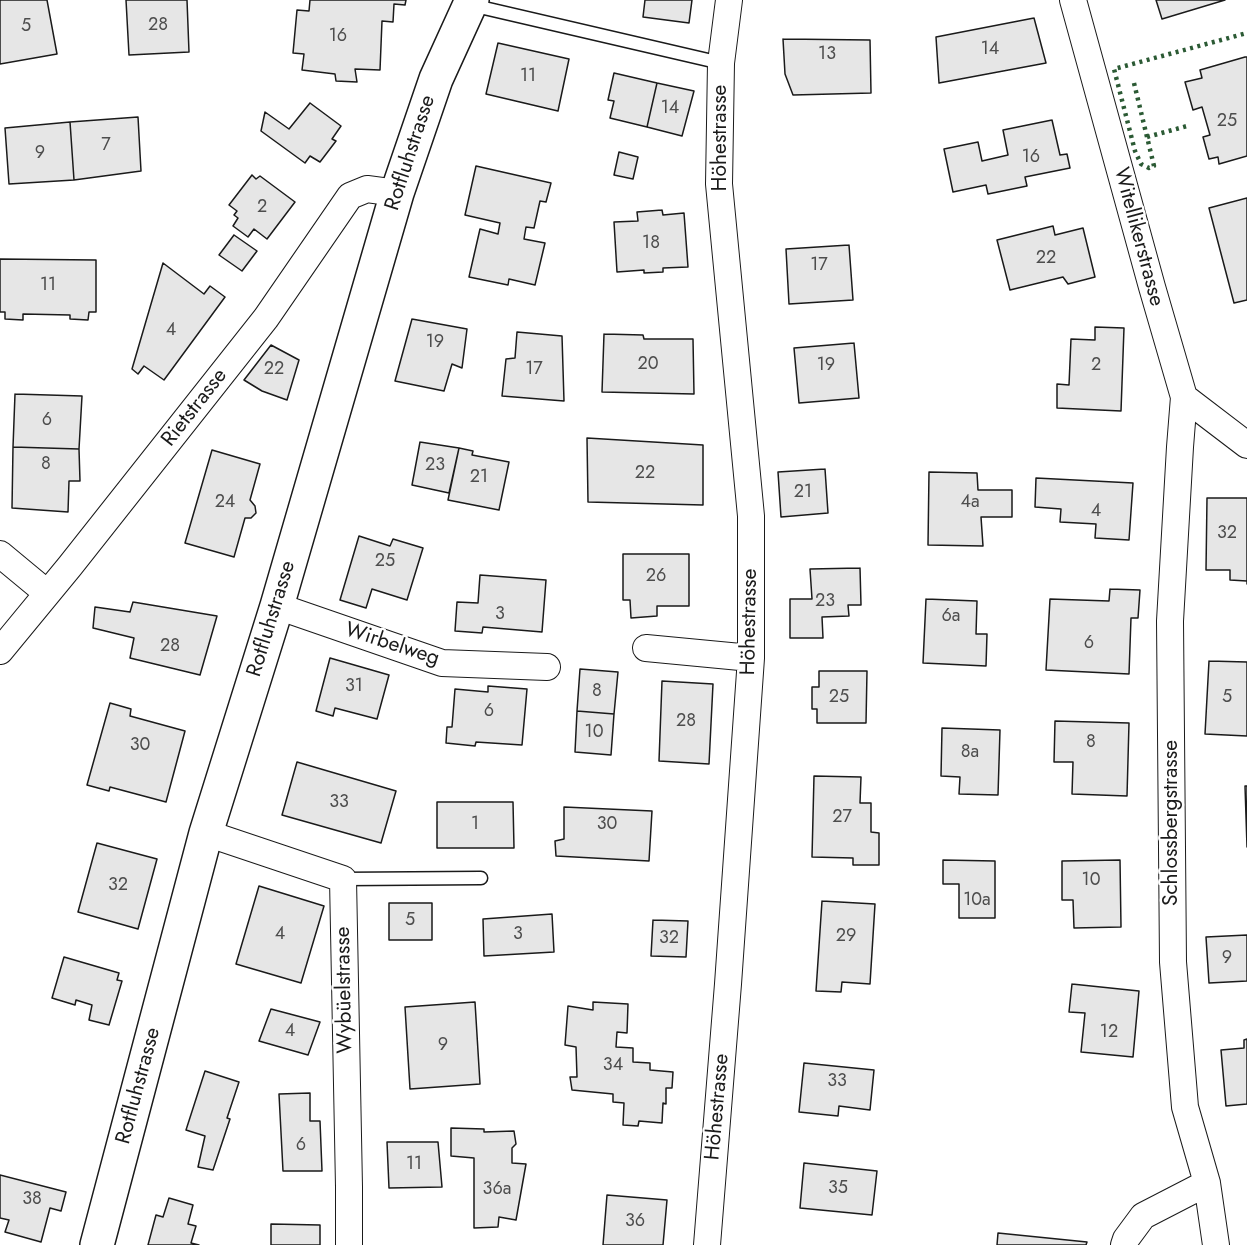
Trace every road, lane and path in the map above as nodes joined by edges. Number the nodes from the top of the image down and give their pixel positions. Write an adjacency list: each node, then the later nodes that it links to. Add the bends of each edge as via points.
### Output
1 (729, 0): 4 (street, Höhestrasse)
2 (1073, 0): 6 (street, Witellikerstrasse)
3 (471, 2): 4 (lane); 5 (main road, Rotfluhstrasse, via 436,80)
4 (721, 63): 13 (street, Höhestrasse, via 719,184 751,516)
5 (397, 193): 9 (street, Rietstrasse, via 367,189 350,196 266,318); 10 (main road, Rotfluhstrasse)
6 (1184, 397): 7 (street); 18 (street, Schlossbergstrasse, via 1170,621 1173,962 1185,1107)
7 (1247, 446)
8 (0, 554): 9 (street)
9 (47, 593): 12 (street, Rietstrasse)
10 (277, 606): 14 (street, Wirbelweg, via 442,663); 15 (main road, Rotfluhstrasse)
11 (646, 648): 13 (street)
12 (0, 651)
13 (751, 658): 21 (street, Höhestrasse)
14 (547, 667)
15 (206, 833): 17 (street); 19 (main road, Rotfluhstrasse)
16 (481, 878): 17 (lane)
17 (343, 879): 20 (street, Wybüelstrasse)
18 (1208, 1183): 22 (street, via 1143,1216); 23 (street, Schlossbergstrasse)
19 (96, 1245)
20 (349, 1245)
21 (707, 1245)
22 (1124, 1245)
23 (1216, 1245)

